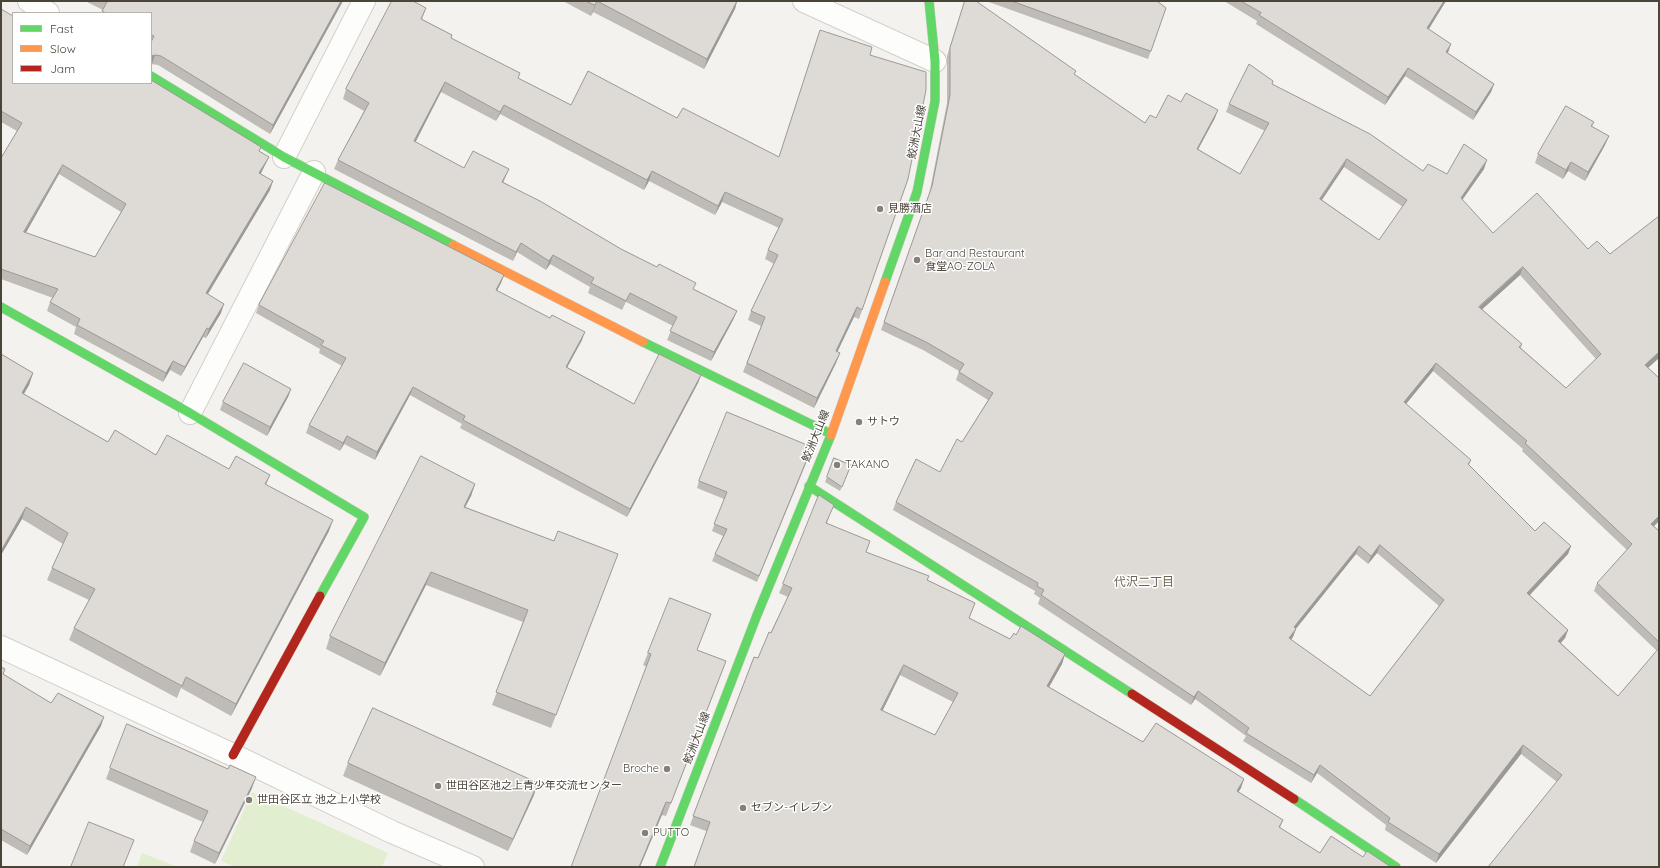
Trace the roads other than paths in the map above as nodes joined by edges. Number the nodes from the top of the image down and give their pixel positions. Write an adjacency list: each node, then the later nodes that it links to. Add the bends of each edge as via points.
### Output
1 (29, 1): 5 (street)
2 (364, 1): 8 (street)
3 (804, 1): 6 (street)
4 (929, 1): 6 (street, 鮫洲大山線)
5 (46, 12)
6 (935, 61): 12 (street, 鮫洲大山線, via 935,101 917,192)
7 (152, 77): 8 (street)
8 (284, 157): 9 (street)
9 (314, 172): 11 (street); 12 (street, via 628,334)
10 (1, 307): 11 (street)
11 (190, 413): 15 (street, via 364,517)
12 (831, 434): 13 (street, 鮫洲大山線)
13 (809, 486): 17 (street, 鮫洲大山線); 18 (street)
14 (1, 647): 15 (street)
15 (233, 754): 16 (street, via 392,832)
16 (473, 867)
17 (660, 867)
18 (1396, 867)

